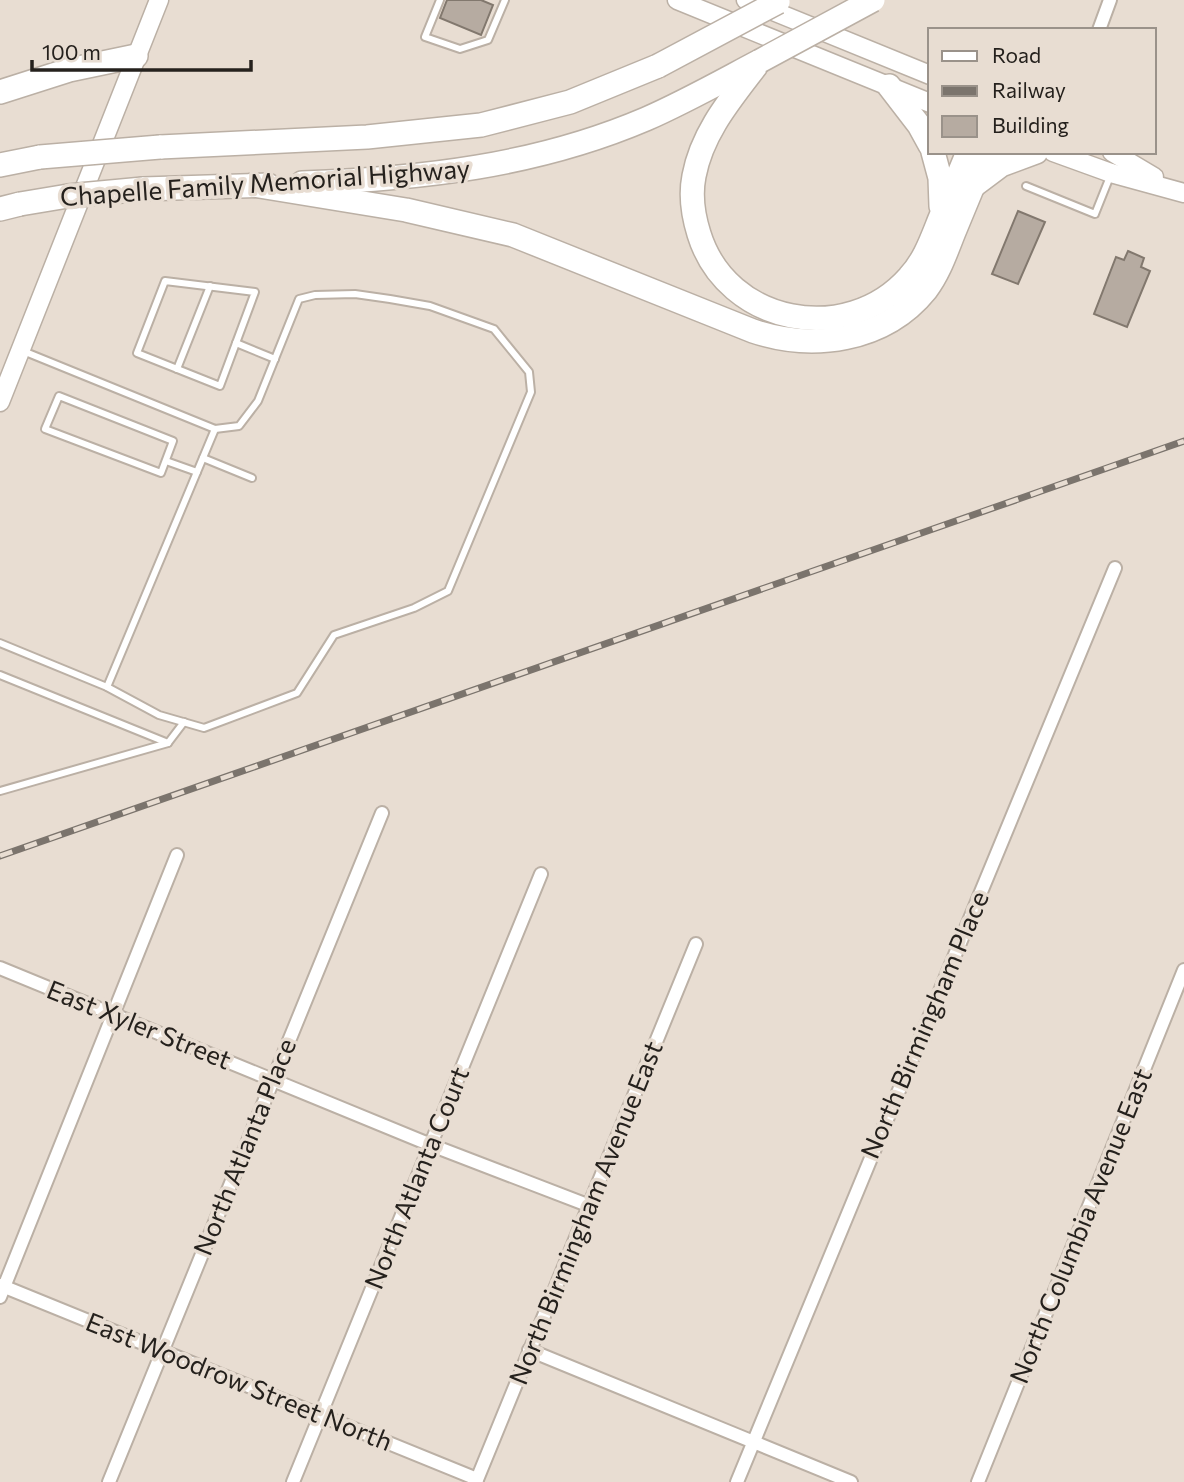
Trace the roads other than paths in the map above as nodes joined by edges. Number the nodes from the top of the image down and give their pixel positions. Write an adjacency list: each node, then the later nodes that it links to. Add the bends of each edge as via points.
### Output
1 (159, 0): 10 (main road)
2 (440, 0): 3 (lane, via 425,37 460,49 488,40)
3 (505, 0)
4 (677, 0): 12 (main road)
5 (746, 0): 11 (main road)
6 (873, 0): 14 (highway, Chapelle Family Memorial Highway, bridge, via 760,61)
7 (1110, 0): 9 (street)
8 (781, 1): 23 (highway, Chapelle Family Memorial Highway, bridge, via 659,66 570,102 481,125 367,137 160,147)
9 (1100, 28)
10 (136, 56): 13 (highway, via 69,70); 33 (main road)
11 (928, 74)
12 (889, 86): 15 (main road); 16 (highway)
13 (0, 92)
14 (721, 94): 25 (highway, Chapelle Family Memorial Highway, via 610,133 492,165 409,177); 30 (highway, via 697,162 693,209 700,239 714,266 738,292 758,305 781,314 822,320 873,305 911,276)
15 (928, 102)
16 (928, 141)
17 (934, 154): 30 (highway, via 940,178)
18 (967, 154): 30 (highway)
19 (986, 154): 26 (highway)
20 (1031, 154): 26 (highway, via 1002,165)
21 (1059, 154): 24 (main road)
22 (1115, 154): 28 (main road)
23 (0, 165)
24 (1111, 173): 27 (lane, via 1094,214); 28 (main road)
25 (253, 185): 26 (highway, via 407,210 513,235 753,331 806,342 836,340 870,330 918,299 940,266); 29 (highway, Chapelle Family Memorial Highway, bridge, via 143,189)
26 (973, 186)
27 (1026, 186)
28 (1178, 190)
29 (10, 206)
30 (941, 216)
31 (210, 286): 32 (lane, via 255,292); 35 (lane); 35 (lane, via 166,281 137,353)
32 (236, 343): 34 (lane); 35 (lane, via 220,386)
33 (21, 350): 36 (main road); 37 (lane)
34 (275, 359): 37 (lane, via 258,401 239,426); 46 (lane, via 299,299 355,294 430,306 494,329 529,372 531,392 448,591 334,635 297,693 204,728)
35 (177, 369)
36 (0, 402)
37 (215, 429): 38 (lane)
38 (203, 458): 40 (lane); 41 (lane)
39 (166, 461): 39 (lane, via 173,441 59,396 45,429 160,473); 40 (lane)
40 (197, 472): 45 (lane)
41 (252, 478)
42 (1115, 568): 63 (street, North Birmingham Place)
43 (0, 643): 45 (lane)
44 (0, 675): 47 (lane)
45 (107, 687): 46 (lane, via 159,715)
46 (184, 722): 47 (lane)
47 (168, 743): 48 (lane)
48 (0, 791)
49 (382, 813): 56 (street, North Atlanta Place)
50 (177, 855): 55 (street)
51 (541, 874): 57 (street, North Atlanta Court)
52 (696, 944): 58 (street, North Birmingham Avenue East)
53 (0, 968): 55 (street, East Xyler Street)
54 (1184, 970): 69 (street, North Columbia Avenue East)
55 (114, 1015): 56 (street, East Xyler Street); 59 (street)
56 (272, 1079): 57 (street, East Xyler Street); 61 (street, North Atlanta Place)
57 (431, 1144): 58 (street, East Xyler Street); 62 (street, North Atlanta Court)
58 (590, 1206): 60 (street, North Birmingham Avenue East)
59 (1, 1290): 61 (street, East Woodrow Street North)
60 (529, 1350): 63 (street); 64 (street, North Birmingham Avenue East)
61 (162, 1351): 62 (street, East Woodrow Street North); 65 (street, North Atlanta Place)
62 (321, 1414): 64 (street, East Woodrow Street North); 66 (street, North Atlanta Court)
63 (753, 1442): 67 (street, North Birmingham Place); 68 (street)
64 (477, 1480)
65 (109, 1482)
66 (293, 1482)
67 (737, 1482)
68 (851, 1482)
69 (978, 1482)

